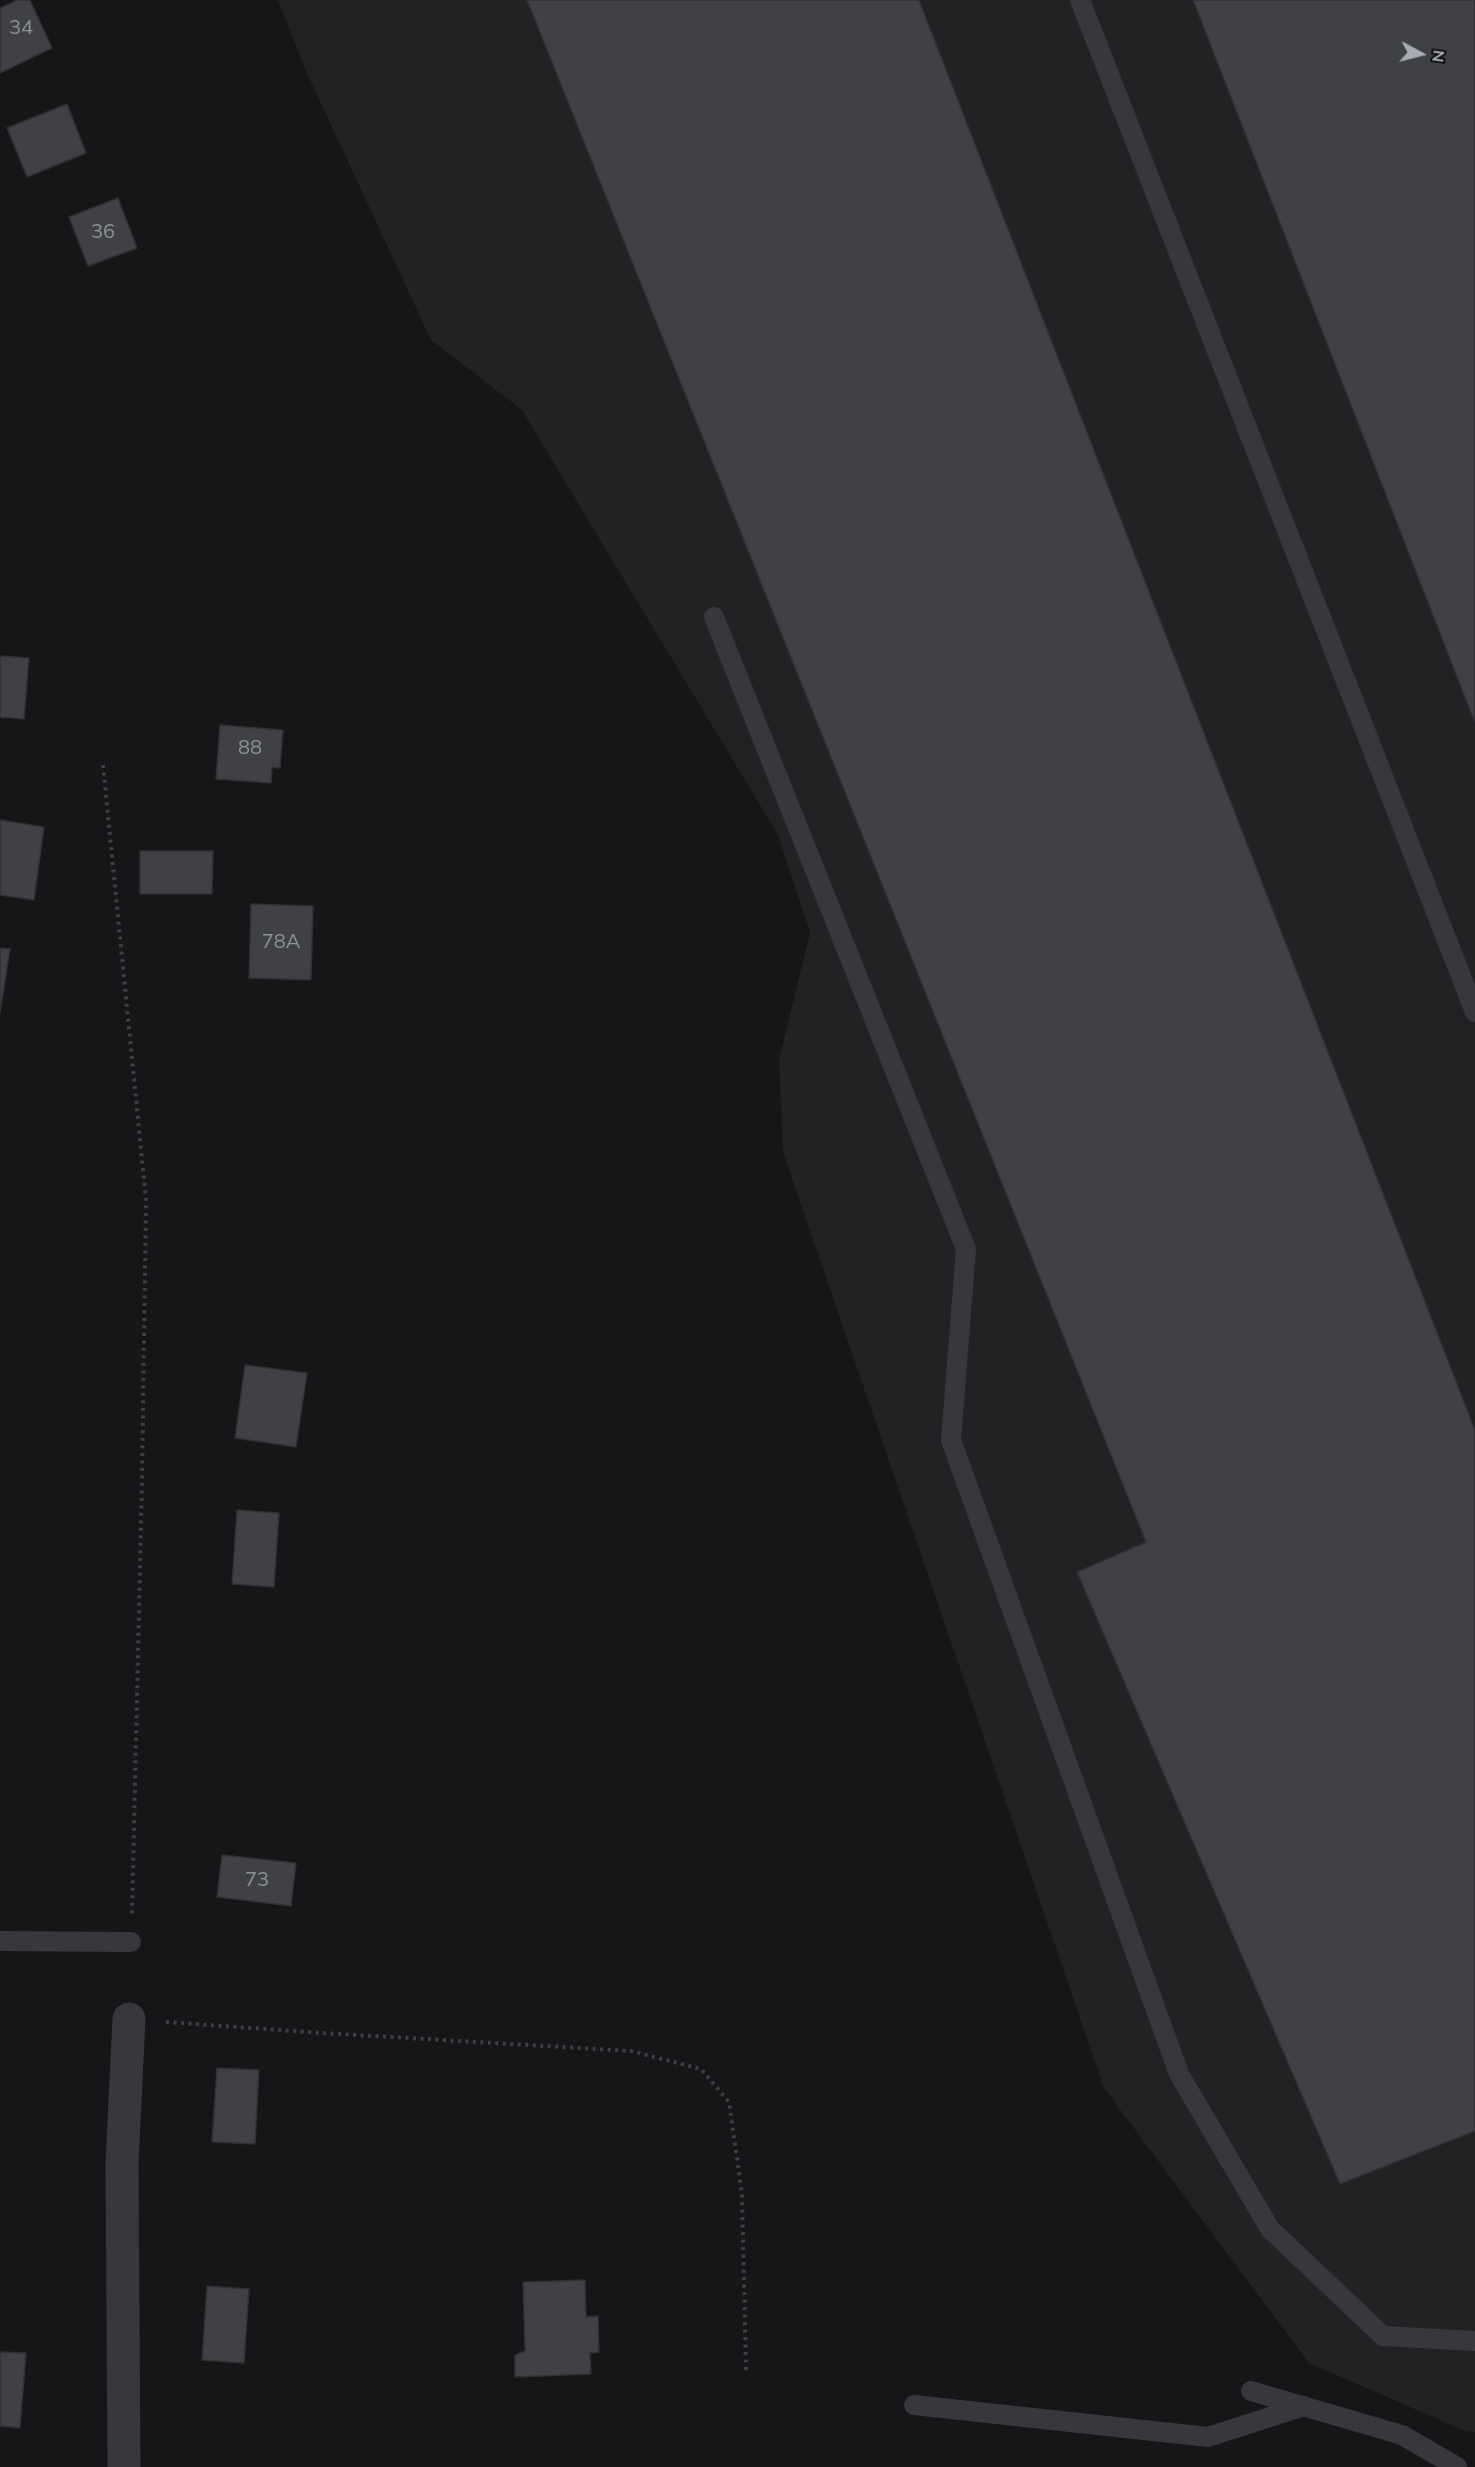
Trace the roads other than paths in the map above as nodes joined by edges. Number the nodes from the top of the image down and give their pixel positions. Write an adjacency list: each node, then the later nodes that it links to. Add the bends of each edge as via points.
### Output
1 (1080, 0): 3 (lane)
2 (714, 617): 7 (lane, via 966,1250 951,1440 1179,2074 1270,2229 1383,2336)
3 (1475, 1012)
4 (0, 1941): 5 (lane)
5 (131, 1942)
6 (129, 2019): 11 (street, via 122,2163)
7 (1475, 2341)
8 (1251, 2391): 10 (lane)
9 (914, 2405): 10 (lane, via 1208,2437)
10 (1304, 2406): 12 (lane, via 1402,2435)
11 (124, 2467)
12 (1457, 2467)

